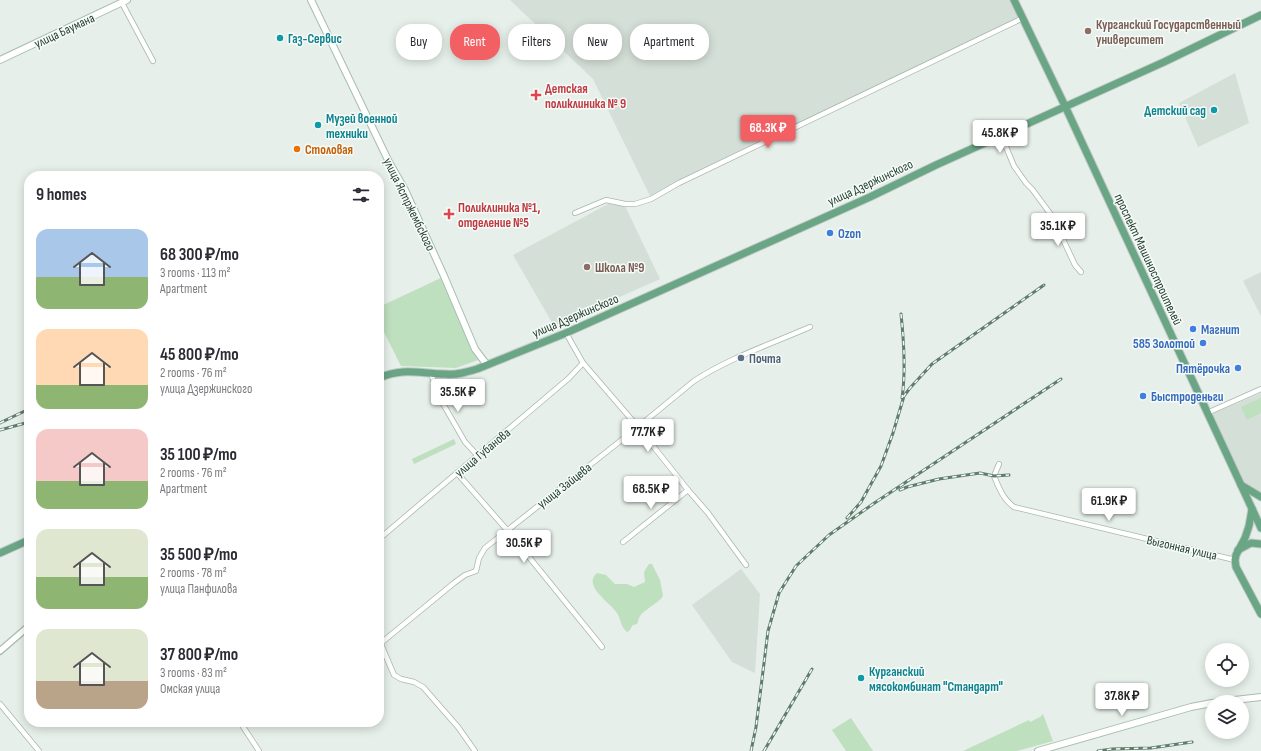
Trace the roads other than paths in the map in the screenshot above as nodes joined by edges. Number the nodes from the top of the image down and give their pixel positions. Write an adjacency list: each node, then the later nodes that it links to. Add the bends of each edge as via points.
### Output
1 (311, 0): 15 (main road, улица Ястржембского, via 405,190 475,349)
2 (1014, 0): 5 (main road, проспект Машиностроителей)
3 (125, 1): 6 (main road, улица Баумана); 7 (street)
4 (1261, 15): 8 (main road, улица Дзержинского)
5 (1023, 18): 8 (main road, проспект Машиностроителей); 10 (street, via 703,171 651,199 635,204 606,200)
6 (0, 60)
7 (154, 61)
8 (1065, 106): 9 (main road, улица Дзержинского); 19 (main road, проспект Машиностроителей)
9 (1001, 135): 11 (street, via 1014,166 1052,216); 13 (main road, улица Дзержинского, via 870,197)
10 (575, 213)
11 (1081, 272)
12 (810, 327): 20 (street, улица Зайцева, via 704,374)
13 (566, 333): 14 (street); 15 (main road, улица Дзержинского)
14 (583, 363): 20 (street); 21 (street, улица Губанова)
15 (486, 365): 16 (main road, улица Дзержинского, via 456,374)
16 (431, 373): 17 (main road, улица Дзержинского, via 398,372); 21 (street, via 438,395 465,442)
17 (384, 376)
18 (1261, 390): 19 (street)
19 (1207, 413): 24 (main road, проспект Машиностроителей)
20 (638, 427): 25 (street); 29 (street, улица Зайцева)
21 (478, 456): 23 (street, улица Губанова)
22 (999, 464): 36 (street, Выгонная улица, via 994,476 1007,502 1014,506)
23 (457, 472): 29 (street); 30 (street, улица Губанова)
24 (1240, 484): 26 (main road); 27 (main road, проспект Машиностроителей)
25 (688, 490): 32 (street); 37 (street)
26 (1261, 497)
27 (1252, 509): 28 (main road, проспект Машиностроителей); 34 (main road, via 1249,526)
28 (1261, 528)
29 (506, 530): 40 (street, улица Зайцева, via 482,552 476,571 454,582); 41 (street)
30 (384, 535)
31 (24, 542): 35 (main road)
32 (624, 542)
33 (1261, 544): 34 (main road, via 1251,543)
34 (1238, 551): 36 (main road)
35 (0, 553)
36 (1235, 560): 38 (main road, via 1236,567)
37 (746, 565)
38 (1261, 614)
39 (24, 630): 43 (street)
40 (384, 639)
41 (602, 647)
42 (384, 651): 51 (street, via 394,675 423,688 458,727)
43 (0, 652)
44 (1261, 697): 45 (main road)
45 (1249, 698)
46 (0, 704): 49 (street)
47 (1205, 704): 52 (main road)
48 (243, 727): 50 (street)
49 (39, 751)
50 (259, 751)
51 (475, 751)
52 (1038, 751)

